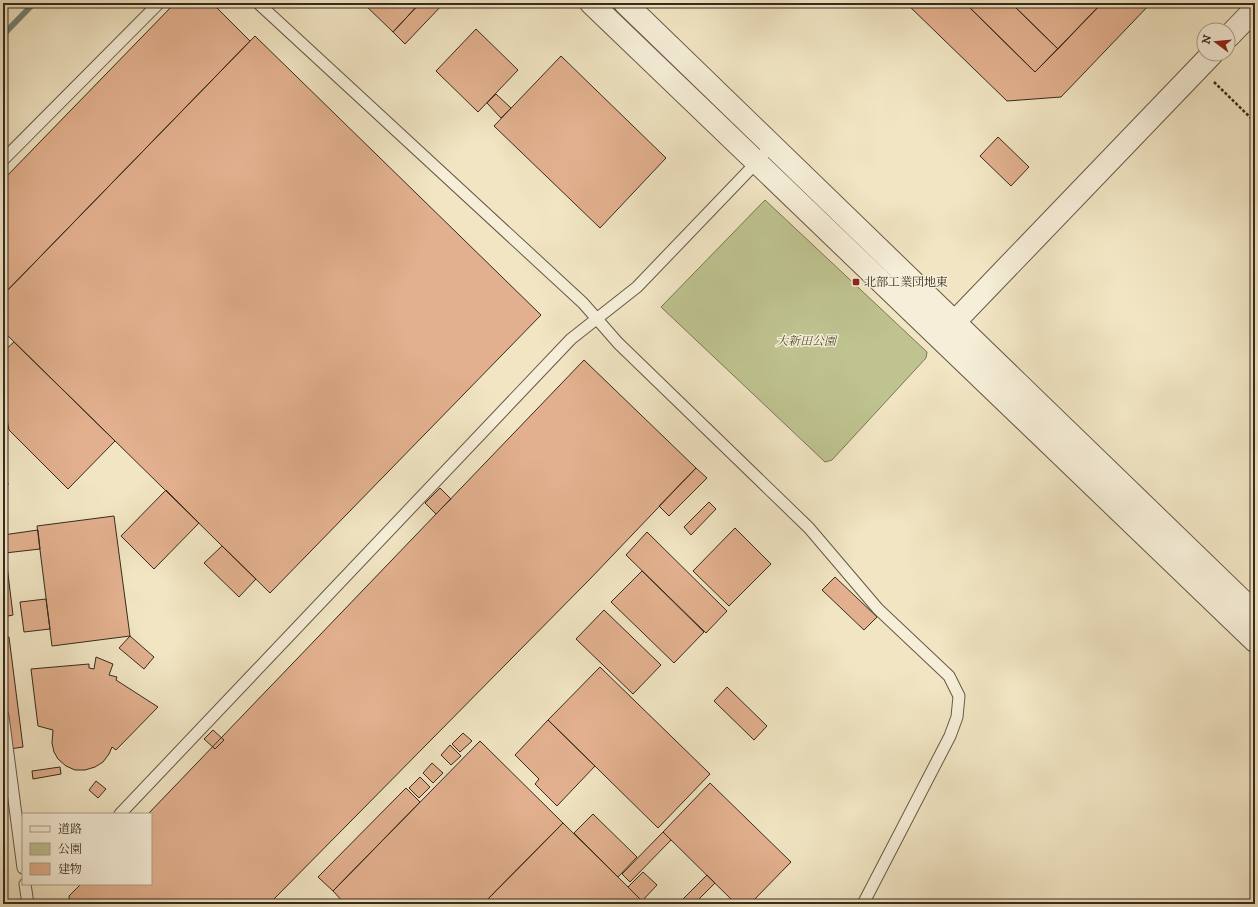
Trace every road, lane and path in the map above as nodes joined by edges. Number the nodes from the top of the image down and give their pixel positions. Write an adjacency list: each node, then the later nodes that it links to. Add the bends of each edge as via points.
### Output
1 (159, 3): 11 (lane)
2 (258, 3): 13 (lane)
3 (591, 3): 12 (street)
4 (625, 3): 10 (street)
5 (1255, 9): 6 (street)
6 (1236, 29)
7 (1205, 62): 14 (street)
8 (1207, 62): 9 (path)
9 (1255, 122)
10 (772, 144): 12 (lane); 14 (street)
11 (3, 160)
12 (757, 162): 13 (lane, via 637,287); 15 (street)
13 (598, 319): 19 (lane, via 571,339); 23 (lane, via 618,343 810,528 878,608 949,676 959,696 957,717 950,736)
14 (955, 322): 15 (street); 16 (street)
15 (940, 338): 17 (street)
16 (1255, 613)
17 (1255, 641)
18 (3, 716): 20 (lane)
19 (121, 813)
20 (22, 860)
21 (25, 885): 22 (lane)
22 (28, 904)
23 (863, 904)

